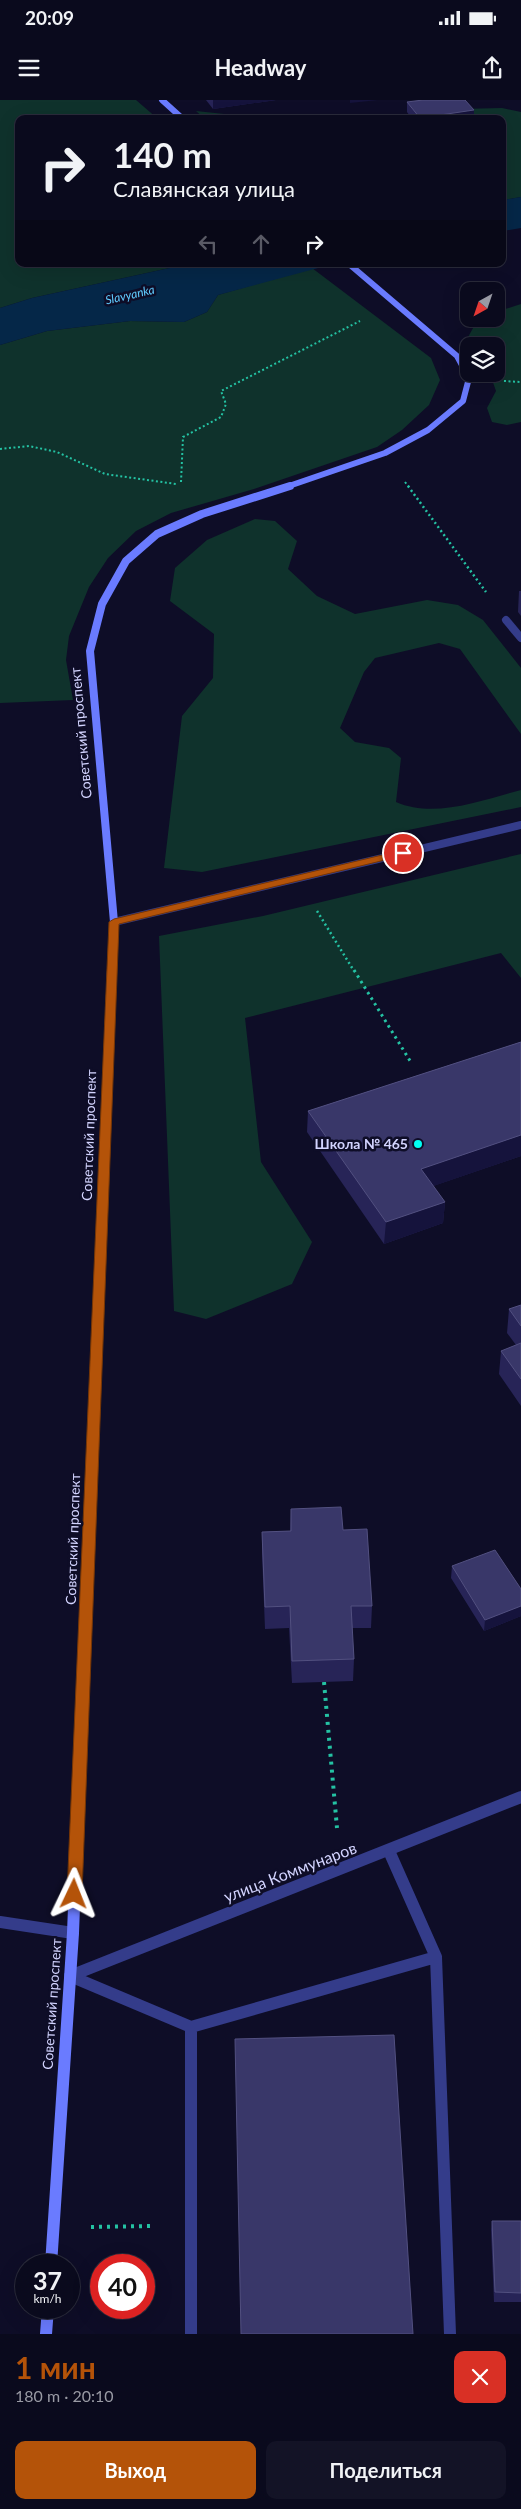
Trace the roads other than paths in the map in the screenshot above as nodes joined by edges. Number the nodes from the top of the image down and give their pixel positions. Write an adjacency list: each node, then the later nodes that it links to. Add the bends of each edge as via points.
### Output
1 (162, 100): 2 (street)
2 (179, 115)
3 (353, 267): 7 (street, Советский проспект, via 457,356 469,378 463,401 428,430 384,453 202,514 157,534 126,561 102,604 90,651)
4 (506, 620): 5 (street)
5 (521, 638)
6 (521, 825): 7 (street)
7 (114, 922): 11 (street, Советский проспект)
8 (521, 1798): 9 (street, улица Коммунаров)
9 (390, 1851): 12 (street); 13 (street, улица Коммунаров)
10 (0, 1922): 11 (street)
11 (73, 1933): 13 (street, Советский проспект)
12 (436, 1957): 14 (street); 19 (street)
13 (70, 1976): 14 (street); 15 (street, Советский проспект)
14 (191, 2027): 18 (street)
15 (52, 2254)
16 (47, 2319): 17 (street)
17 (46, 2334)
18 (191, 2334)
19 (450, 2334)

